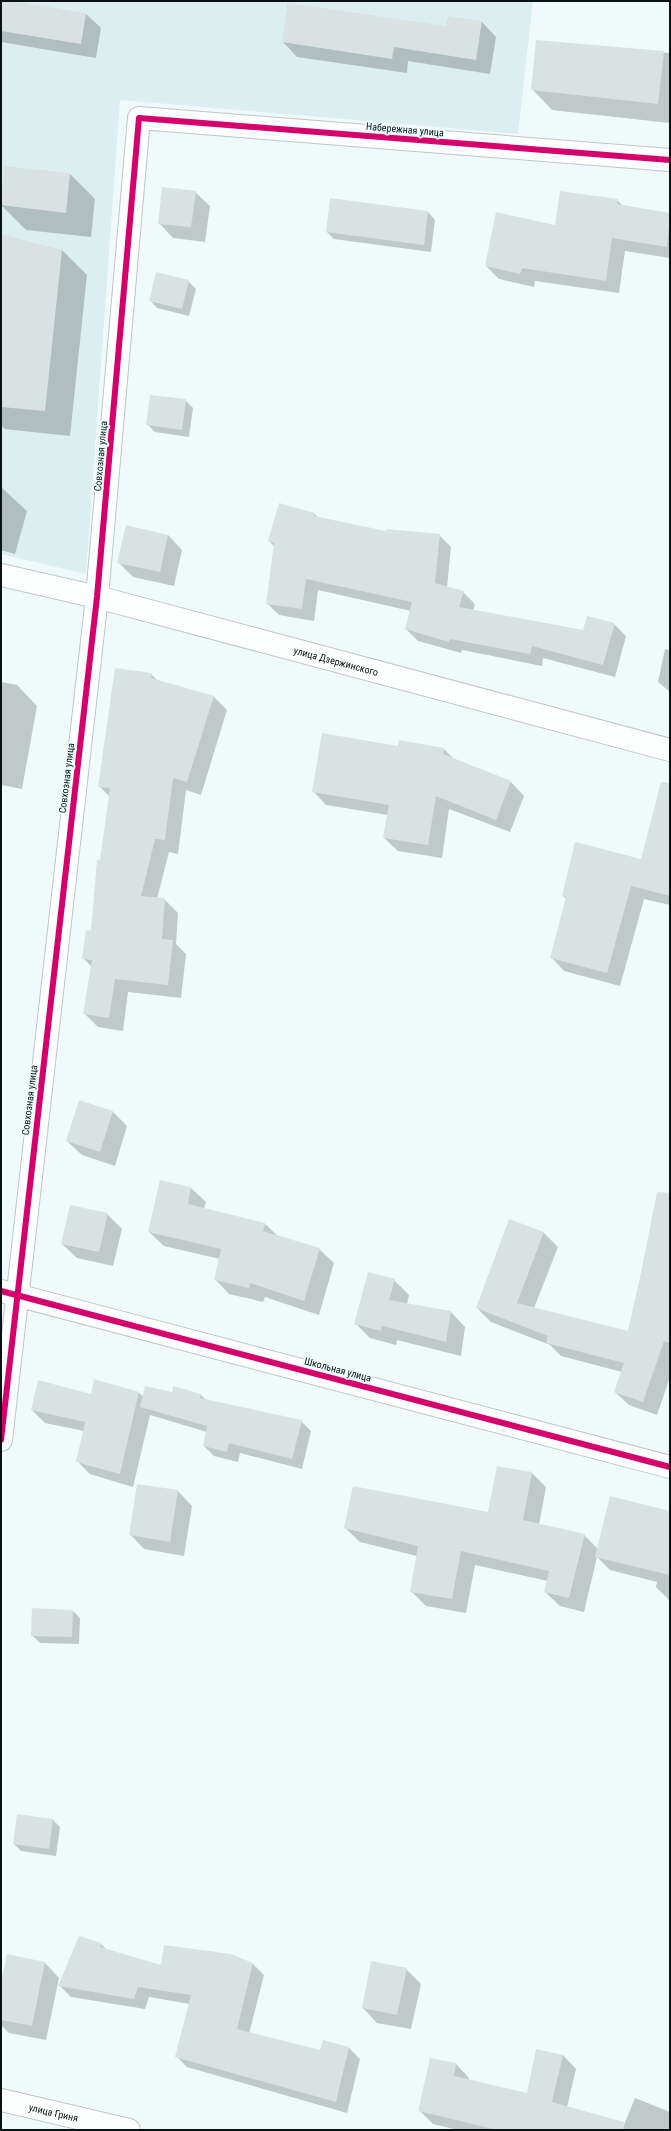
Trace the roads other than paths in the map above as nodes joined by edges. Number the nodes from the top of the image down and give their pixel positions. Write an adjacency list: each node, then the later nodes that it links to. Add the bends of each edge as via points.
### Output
1 (139, 118): 2 (street, Набережная улица); 4 (street, Совхозная улица)
2 (670, 160)
3 (1, 575): 4 (street, улица Дзержинского)
4 (97, 597): 5 (street, улица Дзержинского); 6 (street, Совхозная улица)
5 (670, 750)
6 (9, 1293): 7 (street, Совхозная улица); 8 (street, Школьная улица)
7 (1, 1440)
8 (670, 1467)
9 (1, 2100): 10 (street, улица Гриня)
10 (129, 2130)

